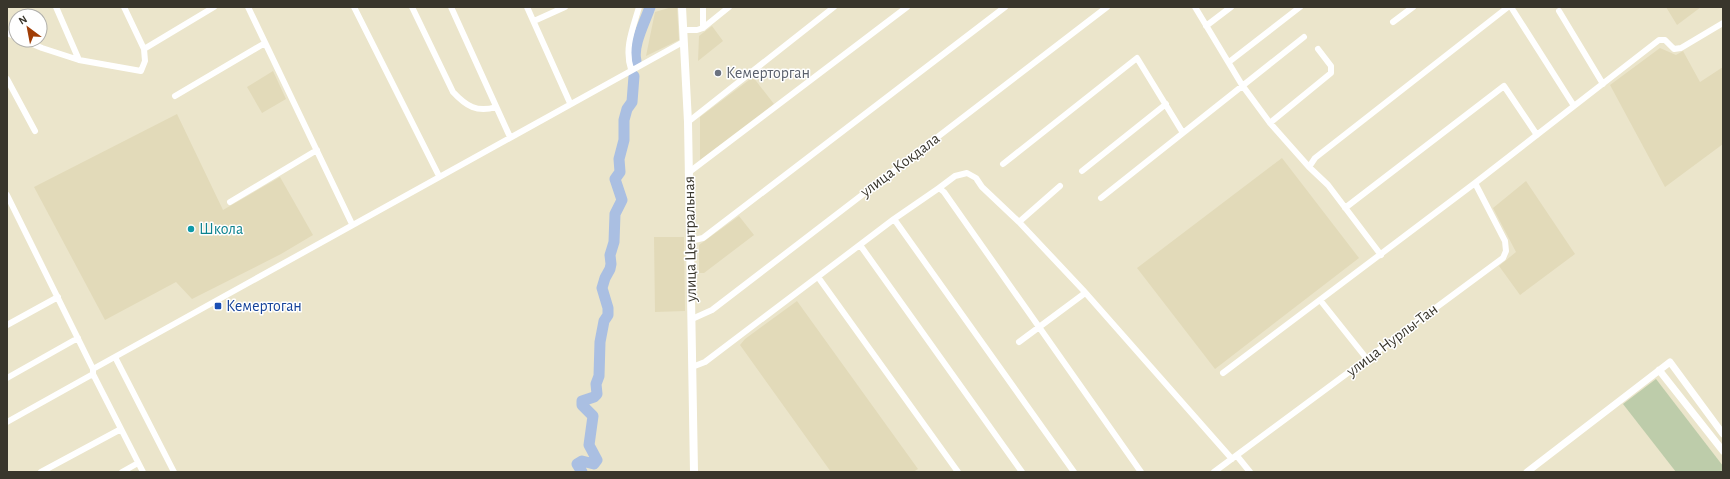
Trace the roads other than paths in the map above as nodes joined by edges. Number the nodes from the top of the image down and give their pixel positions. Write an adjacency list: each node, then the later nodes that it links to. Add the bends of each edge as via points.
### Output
1 (56, 7): 36 (street)
2 (124, 7): 34 (street)
3 (214, 7): 34 (street)
4 (248, 7): 32 (street)
5 (354, 7): 58 (street)
6 (412, 7): 46 (street, via 453,92 460,100 475,109 486,111)
7 (451, 7): 46 (street)
8 (527, 7): 24 (street)
9 (565, 7): 24 (street)
10 (639, 7): 38 (street, via 627,51)
11 (682, 7): 29 (main road, улица Центральная)
12 (704, 7): 28 (street)
13 (729, 7): 28 (street)
14 (834, 7): 47 (street)
15 (907, 7): 57 (street)
16 (1005, 7): 69 (street, via 703,238)
17 (1107, 7): 76 (street, улица Кокдала, via 712,310)
18 (1195, 7): 27 (street)
19 (1231, 7): 27 (street)
20 (1300, 7): 37 (street)
21 (1413, 7): 25 (street)
22 (1510, 7): 45 (street); 55 (street, via 1315,158)
23 (1559, 12): 40 (street)
24 (534, 21): 43 (street)
25 (1393, 22)
26 (1723, 23): 40 (street, via 1681,48 1674,49 1664,40 1659,40)
27 (1206, 26): 37 (street)
28 (703, 28): 29 (street)
29 (683, 30): 31 (main road, улица Центральная)
30 (1304, 37): 41 (street)
31 (683, 42): 38 (street); 47 (main road, улица Центральная)
32 (265, 43): 42 (street); 53 (street)
33 (45, 48): 36 (street)
34 (144, 49): 36 (street, via 145,61 141,70)
35 (1318, 49): 48 (street, via 1331,66 1331,74)
36 (79, 60)
37 (1229, 62): 41 (street)
38 (631, 69): 43 (street)
39 (7, 79): 49 (street)
40 (1603, 84): 45 (street)
41 (1242, 85): 48 (street); 50 (street)
42 (175, 96)
43 (570, 103): 52 (street)
44 (1166, 104): 50 (street); 54 (street, via 1138,58); 56 (street)
45 (1574, 106): 51 (street)
46 (496, 108): 52 (street)
47 (688, 122): 57 (main road, улица Центральная)
48 (1270, 123): 55 (street)
49 (35, 131)
50 (1183, 132): 63 (street)
51 (1537, 135): 59 (street); 65 (street, via 1504,86)
52 (510, 137): 58 (street)
53 (317, 150): 64 (street); 68 (street)
54 (1003, 164)
55 (1310, 167): 65 (street, via 1328,185)
56 (1082, 170)
57 (688, 173): 69 (main road, улица Центральная)
58 (439, 176): 68 (street)
59 (1475, 183): 71 (street); 82 (street, улица Нурлы-Тан, via 1505,241 1506,251 1503,258)
60 (1060, 186): 67 (street)
61 (939, 188): 66 (street); 67 (street, via 955,176 967,173 976,178); 78 (street)
62 (7, 195): 74 (street)
63 (1101, 198)
64 (230, 202)
65 (1345, 208): 71 (street)
66 (894, 219): 70 (street); 101 (street)
67 (1019, 222): 73 (street)
68 (352, 224): 81 (street)
69 (690, 241): 76 (main road, улица Центральная)
70 (860, 245): 72 (street); 100 (street)
71 (1381, 255): 75 (street)
72 (818, 277): 83 (street, via 705,362); 99 (street)
73 (1085, 293): 78 (street); 92 (street)
74 (58, 297): 77 (street); 79 (street)
75 (1320, 300): 82 (street); 86 (street)
76 (692, 320): 83 (main road, улица Центральная)
77 (7, 326)
78 (1039, 327): 80 (street); 102 (street)
79 (78, 338): 85 (street); 87 (street)
80 (1019, 342)
81 (114, 357): 85 (street); 97 (street)
82 (1367, 359): 92 (street, улица Нурлы-Тан)
83 (692, 367): 98 (main road, улица Центральная)
84 (1659, 370): 90 (street, via 1670,362); 91 (street); 105 (street)
85 (93, 372): 88 (street); 89 (street)
86 (1223, 373)
87 (7, 378)
88 (7, 422)
89 (121, 429): 93 (street); 94 (street)
90 (1723, 434)
91 (1723, 451)
92 (1234, 458): 103 (street, улица Нурлы-Тан); 104 (street)
93 (138, 463): 95 (street); 96 (street)
94 (41, 472)
95 (122, 472)
96 (143, 472)
97 (174, 472)
98 (694, 472)
99 (958, 472)
100 (1022, 472)
101 (1074, 472)
102 (1141, 472)
103 (1214, 472)
104 (1250, 472)
105 (1527, 472)

